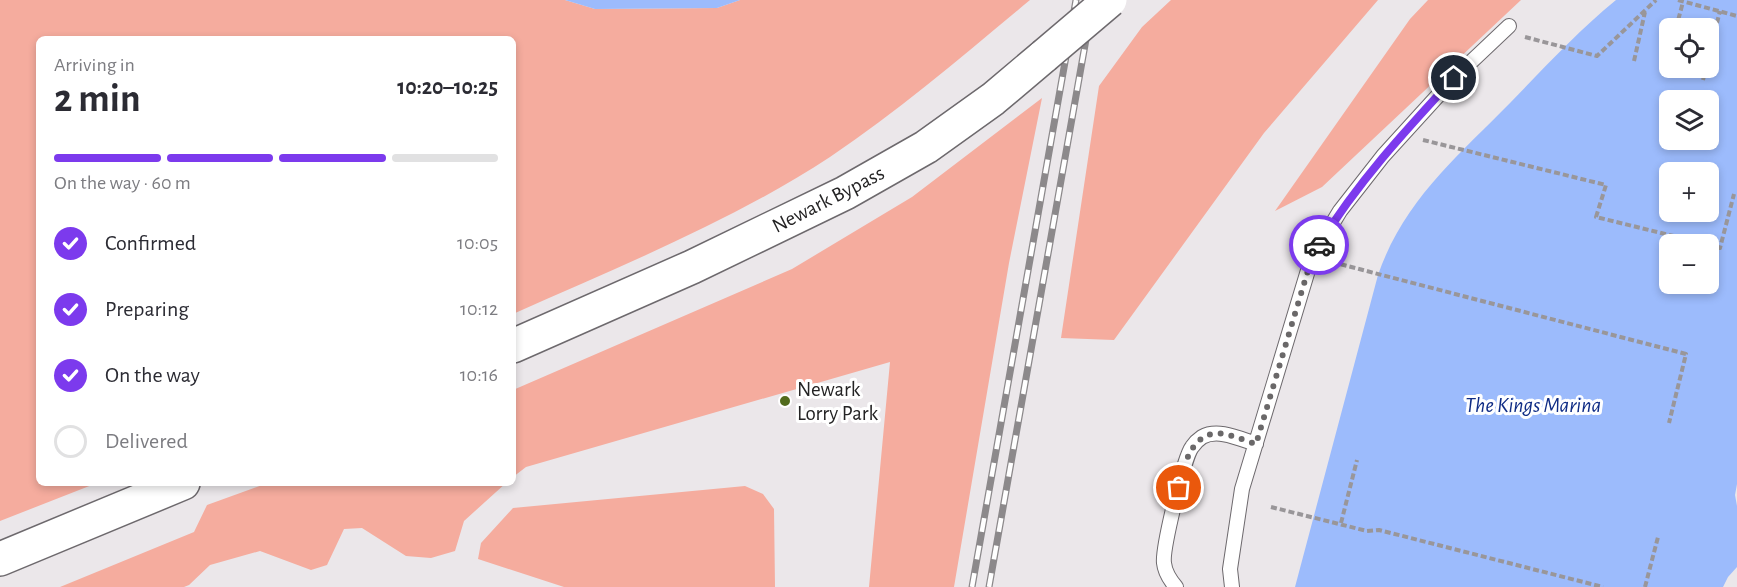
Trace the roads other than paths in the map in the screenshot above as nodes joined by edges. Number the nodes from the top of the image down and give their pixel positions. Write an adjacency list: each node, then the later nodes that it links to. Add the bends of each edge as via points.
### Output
1 (1110, 0): 3 (highway, Newark Bypass, bridge, via 993,99 926,147 845,193 692,267)
2 (1507, 28): 4 (lane, via 1402,134 1340,211 1312,257)
3 (516, 345)
4 (1256, 444): 7 (lane, via 1212,434 1202,437 1191,448 1165,548 1164,563); 8 (lane, via 1242,489 1230,569)
5 (176, 486): 6 (highway)
6 (0, 559)
7 (1176, 587)
8 (1232, 587)

